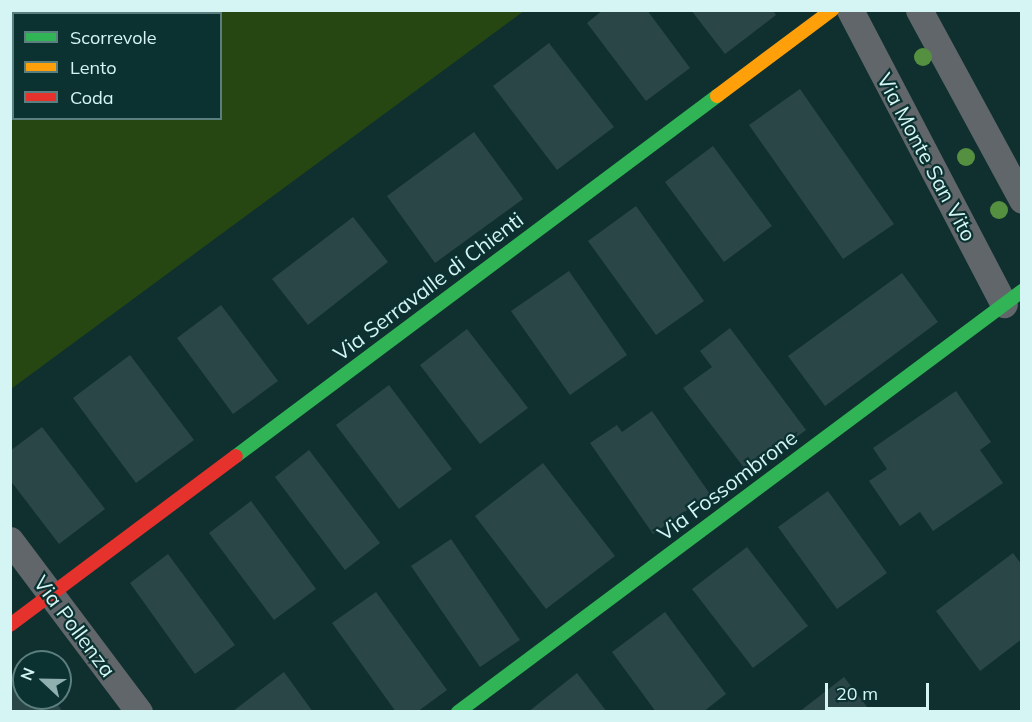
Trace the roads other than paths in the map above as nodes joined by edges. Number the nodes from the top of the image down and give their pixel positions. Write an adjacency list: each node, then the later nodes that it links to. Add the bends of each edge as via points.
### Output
1 (832, 10): 7 (street, Via Serravalle di Chienti)
2 (850, 10): 5 (street, Via Monte San Vito)
3 (919, 10): 4 (street)
4 (1022, 200)
5 (1013, 298): 10 (street, Via Fossombrone)
6 (10, 540): 7 (street, Via Pollenza)
7 (50, 595): 8 (street, Via Serravalle di Chienti); 9 (street, Via Pollenza)
8 (10, 625)
9 (139, 711)
10 (458, 711)

